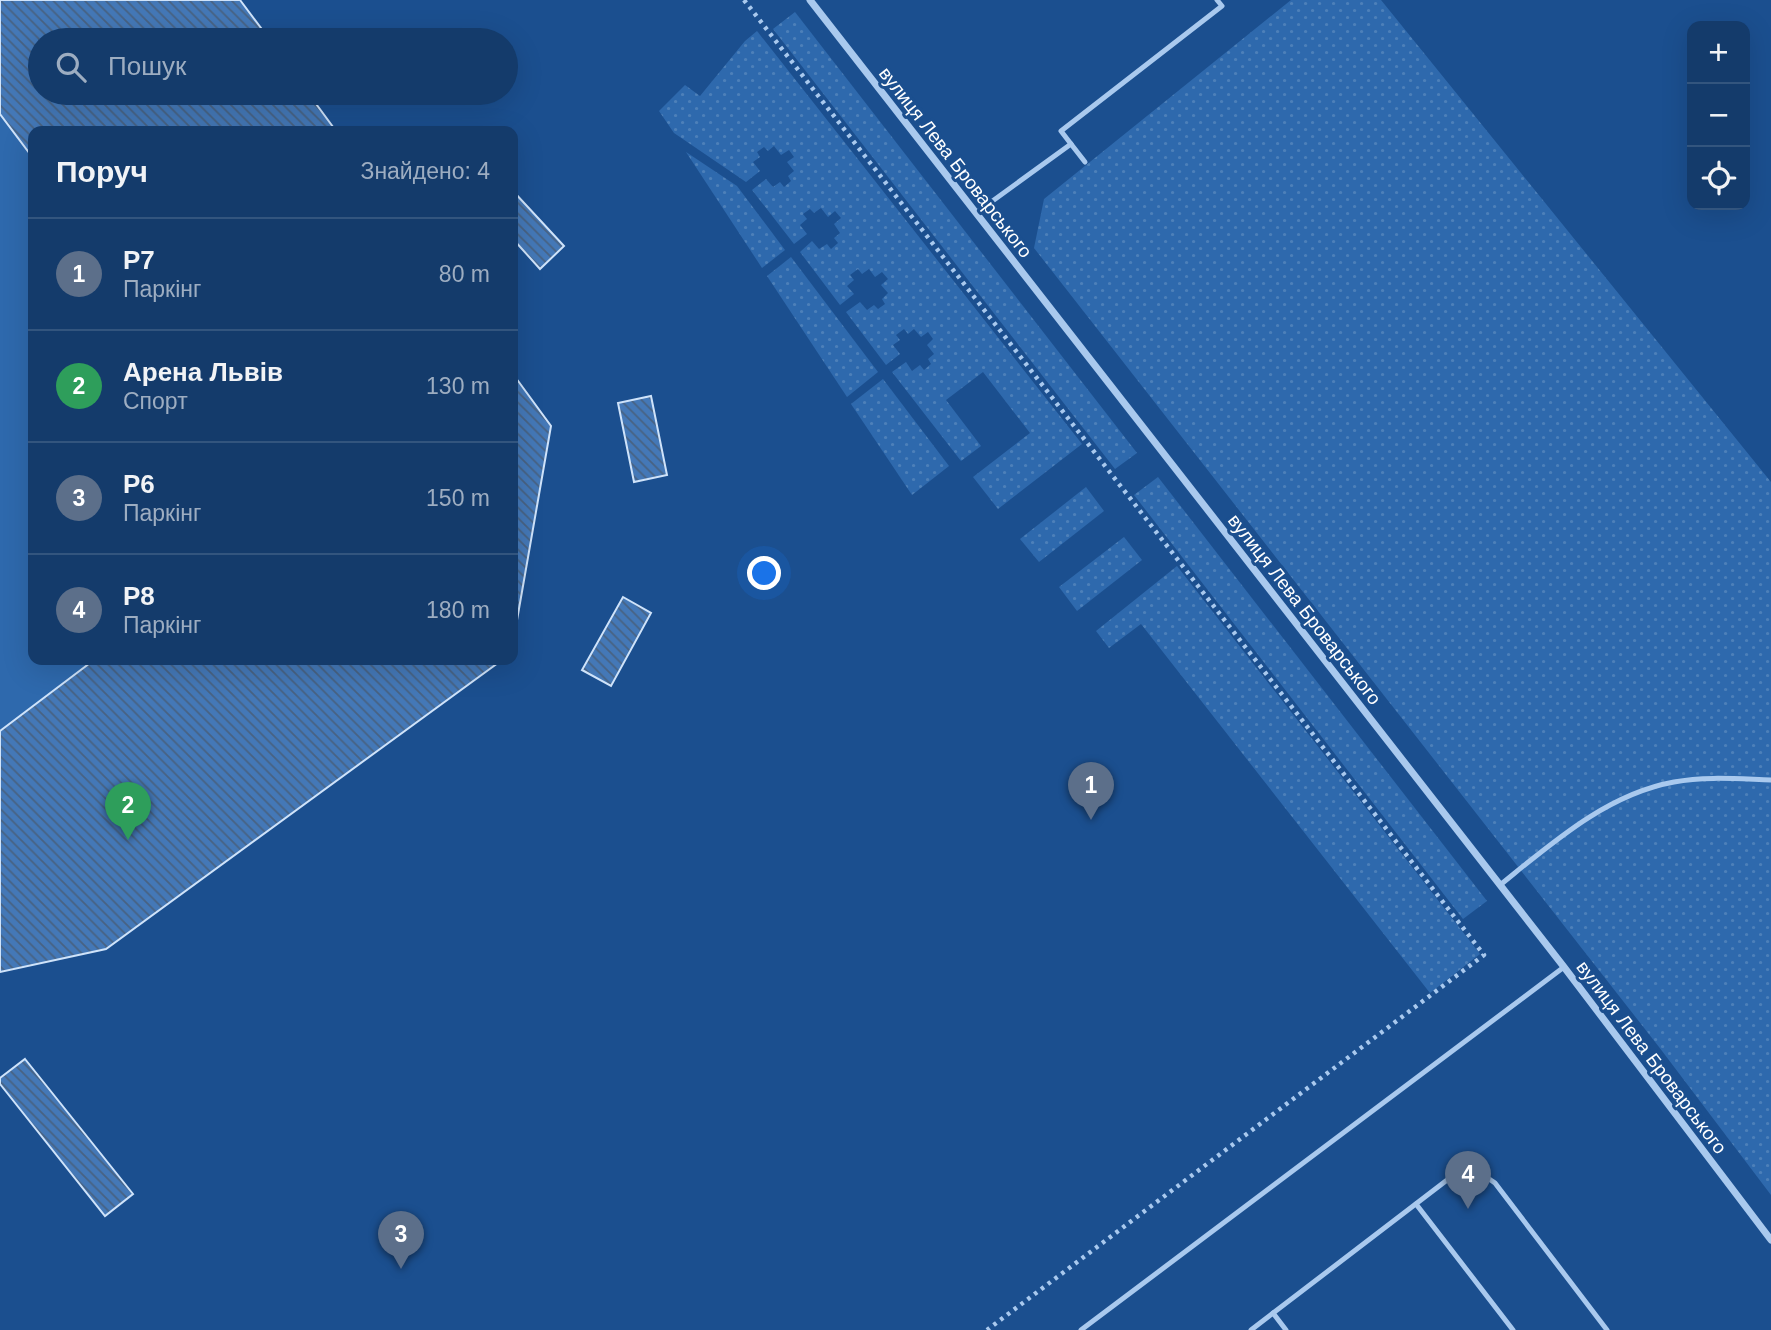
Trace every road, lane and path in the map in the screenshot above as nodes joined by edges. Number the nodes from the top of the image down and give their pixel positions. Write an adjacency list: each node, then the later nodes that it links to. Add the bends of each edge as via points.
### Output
1 (744, 0): 14 (path, via 1485,955)
2 (810, 0): 6 (street, вулиця Лева Броварського)
3 (1217, 0): 4 (lane, via 1222,6 1061,131)
4 (1071, 144): 5 (lane); 6 (lane)
5 (1085, 162)
6 (976, 213): 8 (street, вулиця Лева Броварського)
7 (1771, 780): 8 (lane, via 1675,781 1631,795 1583,821)
8 (1500, 885): 9 (street, вулиця Лева Броварського)
9 (1564, 967): 11 (street, вулиця Лева Броварського); 13 (lane)
10 (1416, 1204): 12 (lane); 19 (lane); 20 (lane, via 1451,1177 1466,1171 1482,1173 1495,1183)
11 (1771, 1240)
12 (1273, 1313): 17 (lane); 18 (lane)
13 (1091, 1322): 15 (lane); 16 (lane)
14 (987, 1330)
15 (1080, 1330)
16 (1096, 1330)
17 (1251, 1330)
18 (1286, 1330)
19 (1513, 1330)
20 (1607, 1330)

